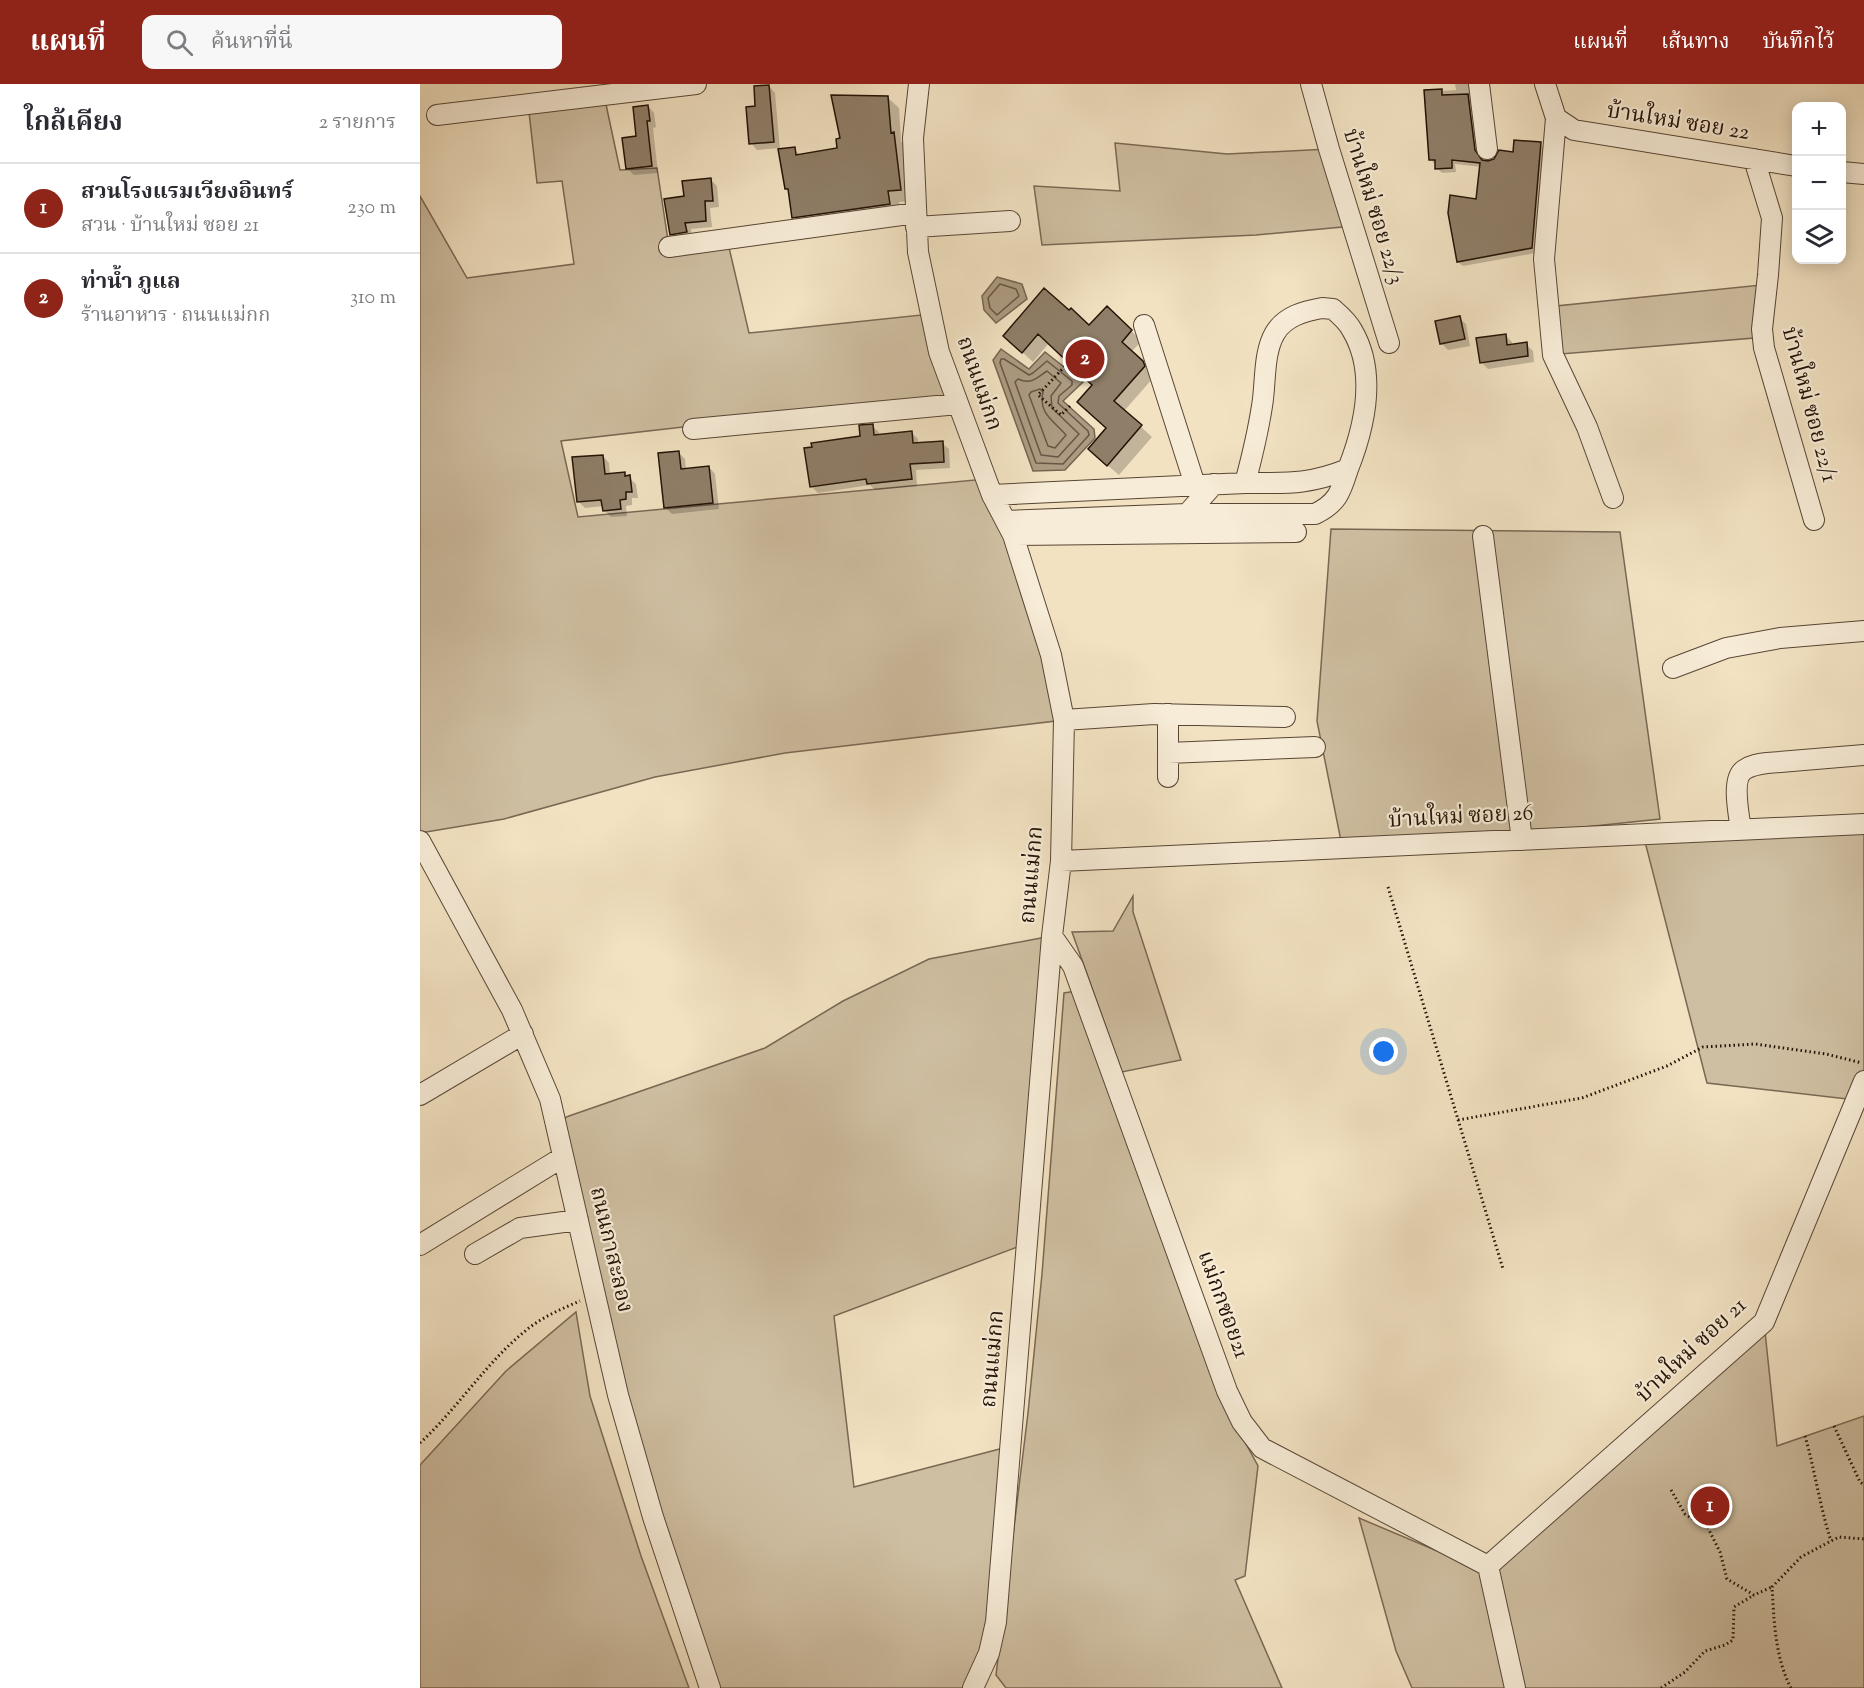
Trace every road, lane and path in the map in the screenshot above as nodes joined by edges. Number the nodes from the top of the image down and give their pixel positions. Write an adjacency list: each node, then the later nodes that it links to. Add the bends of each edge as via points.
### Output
1 (696, 84): 6 (street)
2 (919, 84): 13 (street, ถนนแม่กก, via 913,138)
3 (1311, 84): 17 (street, บ้านใหม่ ซอย 22/3)
4 (1479, 84): 8 (street)
5 (1545, 84): 7 (street)
6 (437, 115)
7 (1556, 118): 9 (street, บ้านใหม่ ซอย 22, via 1574,130); 26 (street, via 1544,259 1553,355 1587,427)
8 (1487, 149)
9 (1754, 159): 10 (street, บ้านใหม่ ซอย 22); 28 (street, บ้านใหม่ ซอย 22/1, via 1772,218 1762,329 1764,348)
10 (1792, 165)
11 (1846, 172): 12 (street)
12 (1864, 174)
13 (916, 220): 14 (street); 15 (street); 19 (street, ถนนแม่กก, via 918,252 939,352)
14 (1010, 221)
15 (669, 247)
16 (1144, 325): 24 (street)
17 (1389, 343)
18 (1068, 363): 20 (path, via 1038,395 1061,415)
19 (958, 404): 21 (street); 25 (street, ถนนแม่กก)
20 (1071, 406)
21 (693, 429)
22 (1348, 469): 23 (street, via 1300,483); 23 (street, via 1365,410 1368,379 1352,329 1333,309 1322,308 1287,320 1275,333); 27 (street, via 1334,503 1315,514)
23 (1245, 483): 24 (street)
24 (1205, 484): 25 (street); 27 (street)
25 (992, 495): 29 (street, ถนนแม่กก)
26 (1613, 498)
27 (1187, 514): 29 (street)
28 (1814, 520)
29 (1009, 528): 30 (street); 36 (street, ถนนแม่กก, via 1051,655)
30 (1296, 532)
31 (1483, 536): 43 (street)
32 (1864, 631): 33 (street, via 1780,638 1726,648)
33 (1673, 668)
34 (1168, 714): 35 (street); 36 (street); 38 (street)
35 (1285, 717)
36 (1064, 720): 45 (street, ถนนแม่กก)
37 (1315, 747): 38 (street)
38 (1168, 753): 40 (street)
39 (1864, 755): 42 (street, via 1767,763 1742,771 1737,784)
40 (1168, 777)
41 (1864, 824): 42 (street, บ้านใหม่ ซอย 26)
42 (1741, 830): 43 (street, บ้านใหม่ ซอย 26)
43 (1522, 840): 45 (street, บ้านใหม่ ซอย 26)
44 (420, 841): 48 (street, ถนนกาสะลอง)
45 (1061, 861): 47 (street, ถนนแม่กก)
46 (1388, 887): 52 (path)
47 (1052, 936): 66 (street, แม่กกซอย21, via 1073,966 1227,1391 1242,1422 1262,1448); 70 (street, ถนนแม่กก, via 996,1622 989,1653)
48 (523, 1034): 51 (street); 53 (street, ถนนกาสะลอง, via 550,1099)
49 (1864, 1063): 52 (path, via 1755,1044 1703,1047 1667,1066 1582,1098)
50 (1864, 1081): 66 (street, บ้านใหม่ ซอย 21, via 1764,1322)
51 (420, 1095)
52 (1458, 1120): 57 (path)
53 (563, 1157): 54 (street, ถนนกาสะลอง); 55 (street)
54 (578, 1220): 56 (street, via 520,1228); 58 (street, ถนนกาสะลอง)
55 (420, 1245)
56 (475, 1254)
57 (1503, 1269)
58 (596, 1294): 61 (path, via 525,1331); 69 (street, ถนนกาสะลอง, via 618,1395 652,1517)
59 (1834, 1426): 62 (path)
60 (1805, 1436): 65 (path)
61 (420, 1443)
62 (1864, 1485)
63 (1671, 1490): 68 (path, via 1685,1514 1708,1528 1728,1579)
64 (1864, 1539): 65 (path, via 1839,1537)
65 (1831, 1541): 67 (path, via 1801,1557)
66 (1488, 1566): 71 (street)
67 (1772, 1587): 68 (path); 73 (path, via 1774,1630)
68 (1754, 1595): 72 (path, via 1734,1607 1733,1640 1706,1651)
69 (710, 1688)
70 (973, 1688)
71 (1515, 1688)
72 (1661, 1688)
73 (1791, 1688)

